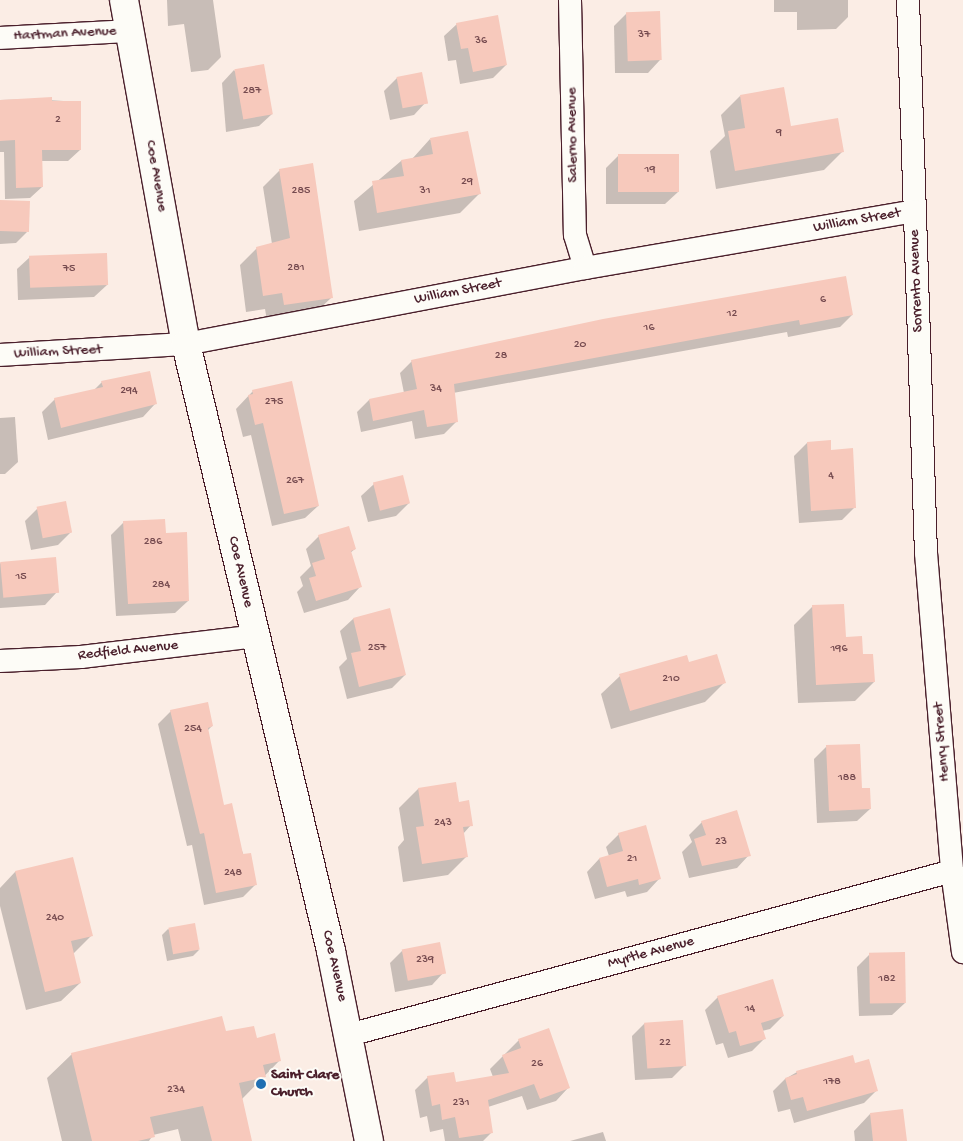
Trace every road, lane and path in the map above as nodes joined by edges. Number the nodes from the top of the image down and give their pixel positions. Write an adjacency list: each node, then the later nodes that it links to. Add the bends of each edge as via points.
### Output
1 (124, 0): 4 (street, Coe Avenue)
2 (570, 0): 7 (street, Salerno Avenue, via 575,235)
3 (908, 0): 6 (street, Sorrento Avenue)
4 (130, 30): 5 (street, Hartman Avenue); 8 (street, Coe Avenue)
5 (0, 38)
6 (914, 211): 7 (street, William Street); 10 (street, Sorrento Avenue)
7 (585, 268): 8 (street, William Street)
8 (186, 344): 9 (street, William Street); 11 (street, Coe Avenue)
9 (0, 355)
10 (925, 532): 13 (street, Henry Street)
11 (256, 636): 12 (street, Redfield Avenue, via 81,657); 15 (street, Coe Avenue)
12 (0, 661)
13 (952, 871): 14 (street, Henry Street); 15 (street, Myrtle Avenue)
14 (963, 952)
15 (349, 1035): 16 (street, Coe Avenue)
16 (369, 1141)

